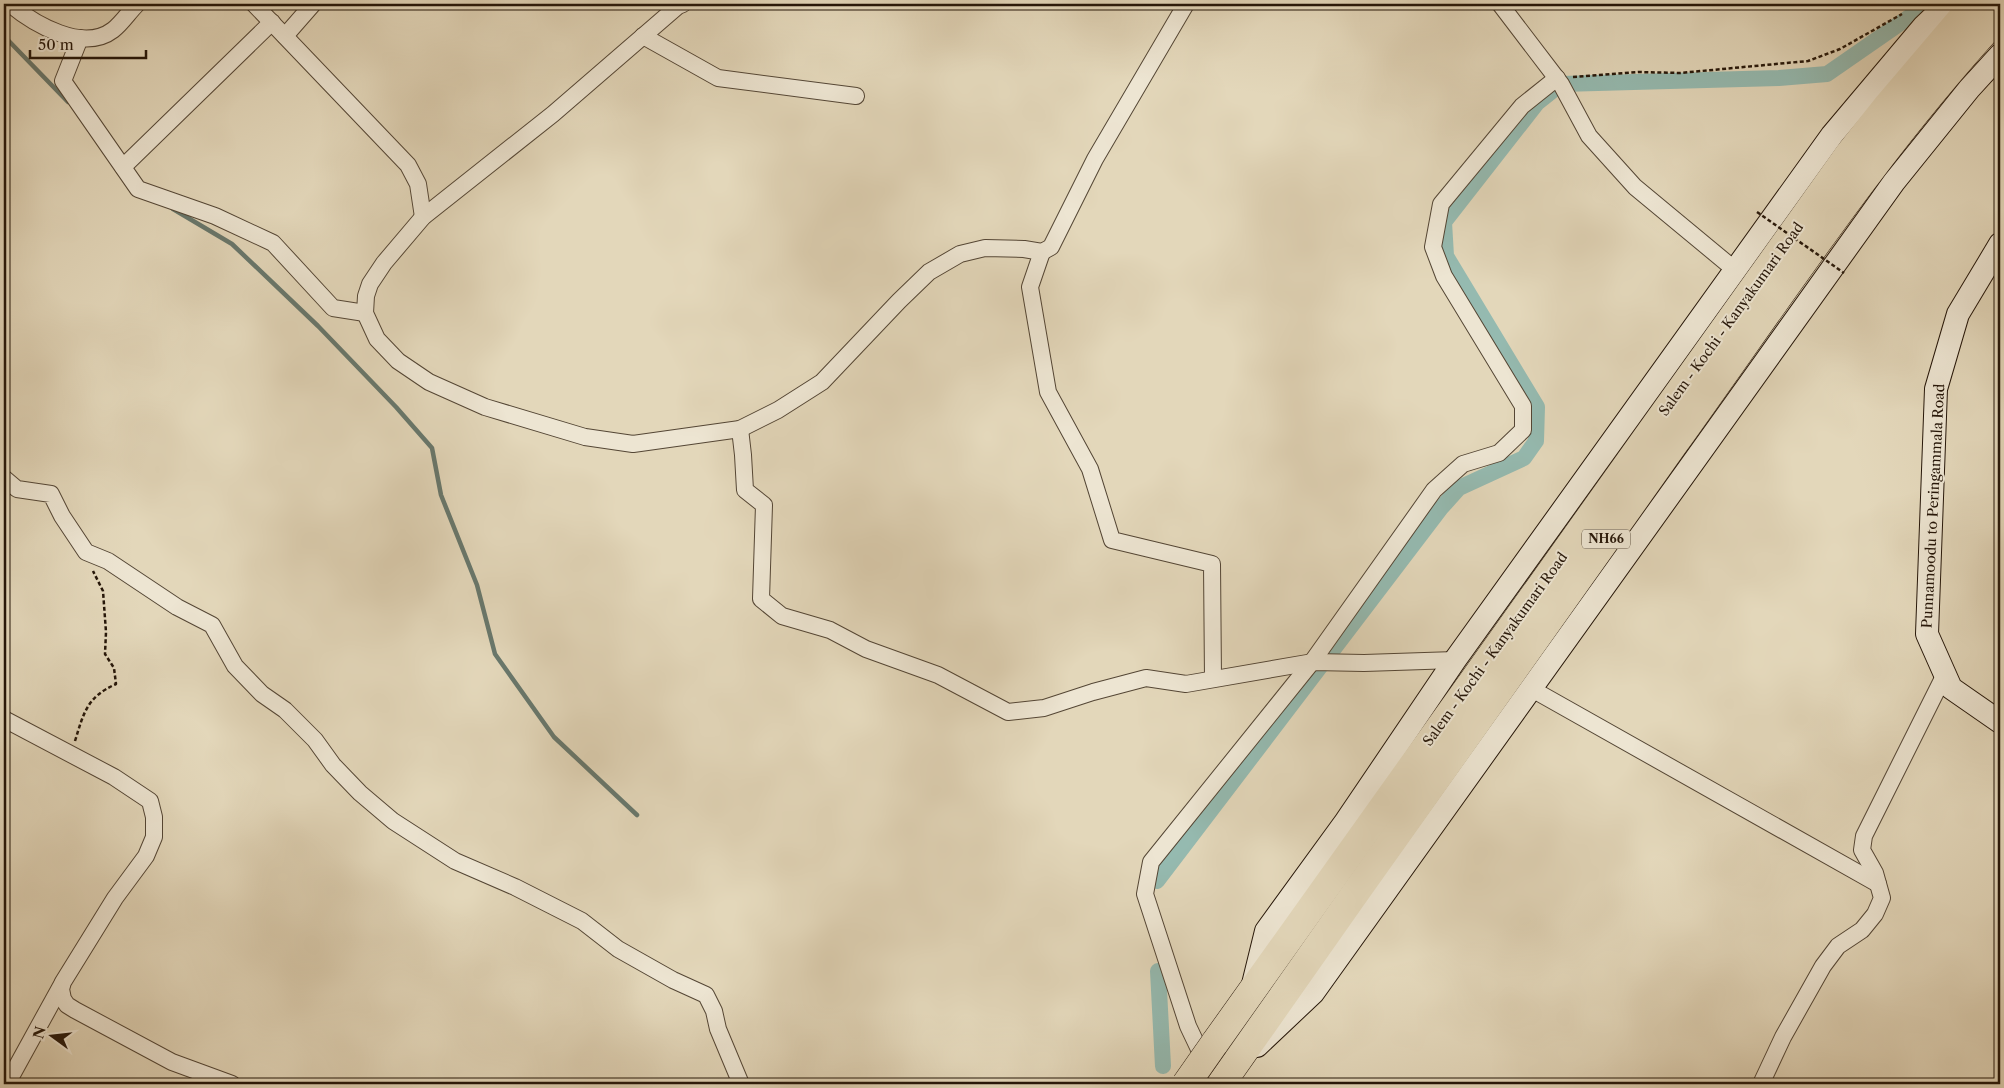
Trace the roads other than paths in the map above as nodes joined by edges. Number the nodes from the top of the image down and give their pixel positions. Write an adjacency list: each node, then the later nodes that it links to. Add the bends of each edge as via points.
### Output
1 (10, 4): 14 (street, via 52,32)
2 (137, 4): 14 (street, via 113,30 97,37)
3 (254, 4): 11 (street)
4 (313, 4): 12 (street)
5 (683, 4): 13 (street)
6 (1186, 4): 21 (street, via 1095,159 1058,236 1051,247)
7 (1500, 4): 16 (street)
8 (1947, 4): 22 (street, via 1923,27 1832,135)
9 (1974, 4): 35 (highway, Salem - Kochi - Kanyakumari Road / NH66, via 1849,154)
10 (2000, 15): 36 (highway, Salem - Kochi - Kanyakumari Road / NH66, via 1870,170)
11 (272, 22): 12 (street); 18 (street)
12 (285, 36): 19 (street, via 408,165 418,184)
13 (643, 36): 17 (street, via 718,78); 19 (street, via 553,114)
14 (80, 38): 18 (street, via 63,81)
15 (2000, 55): 30 (street, via 1894,182)
16 (1557, 78): 22 (street, via 1589,136 1635,187); 27 (street, via 1522,106 1441,204 1432,247 1444,276 1523,406 1523,430 1500,453 1463,464 1434,490)
17 (856, 96)
18 (122, 167): 23 (street, via 138,189 215,216 273,243 333,308)
19 (423, 217): 23 (street, via 370,284)
20 (2000, 244): 28 (street, Punnamoodu to Peringammala Road, via 1958,314 1936,389 1927,634)
21 (1042, 252): 24 (street, via 985,248 960,254 929,272 822,382); 29 (street, via 1030,286 1048,392 1090,468 1112,540 1212,564)
22 (1734, 269): 26 (street)
23 (365, 313): 24 (street, via 377,339 398,361 429,382 485,407 585,437 633,444)
24 (740, 429): 29 (street, via 745,490 764,505 761,599 782,616 830,630 866,650 938,675 1008,712 1044,708 1146,678 1186,684)
25 (4, 478): 39 (street, via 17,489 51,494 86,552 108,561 177,608 212,625 235,666 262,694 291,716 360,793 393,821 455,861 582,921 618,949 706,996)
26 (1455, 660): 27 (street); 35 (street, via 1346,821 1266,931)
27 (1312, 662): 29 (street); 36 (street, via 1151,862 1145,894 1188,1026)
28 (1945, 674): 32 (street, Punnamoodu to Peringammala Road, via 1951,688); 33 (street, via 1864,836 1862,850)
29 (1213, 679)
30 (1530, 688): 33 (street); 36 (street, via 1313,993)
31 (4, 719): 34 (street, via 114,777 150,801 154,817 154,837 146,856 115,898)
32 (2000, 722)
33 (1878, 884): 41 (street, via 1882,898 1875,914 1862,930 1838,946 1823,966)
34 (64, 982): 37 (street); 38 (street, via 61,989 63,999 75,1010 172,1062)
35 (1252, 989): 40 (highway, Salem - Kochi - Kanyakumari Road / NH66, bridge)
36 (1222, 1081)
37 (7, 1084)
38 (232, 1084)
39 (741, 1084)
40 (1186, 1084)
41 (1761, 1084)

